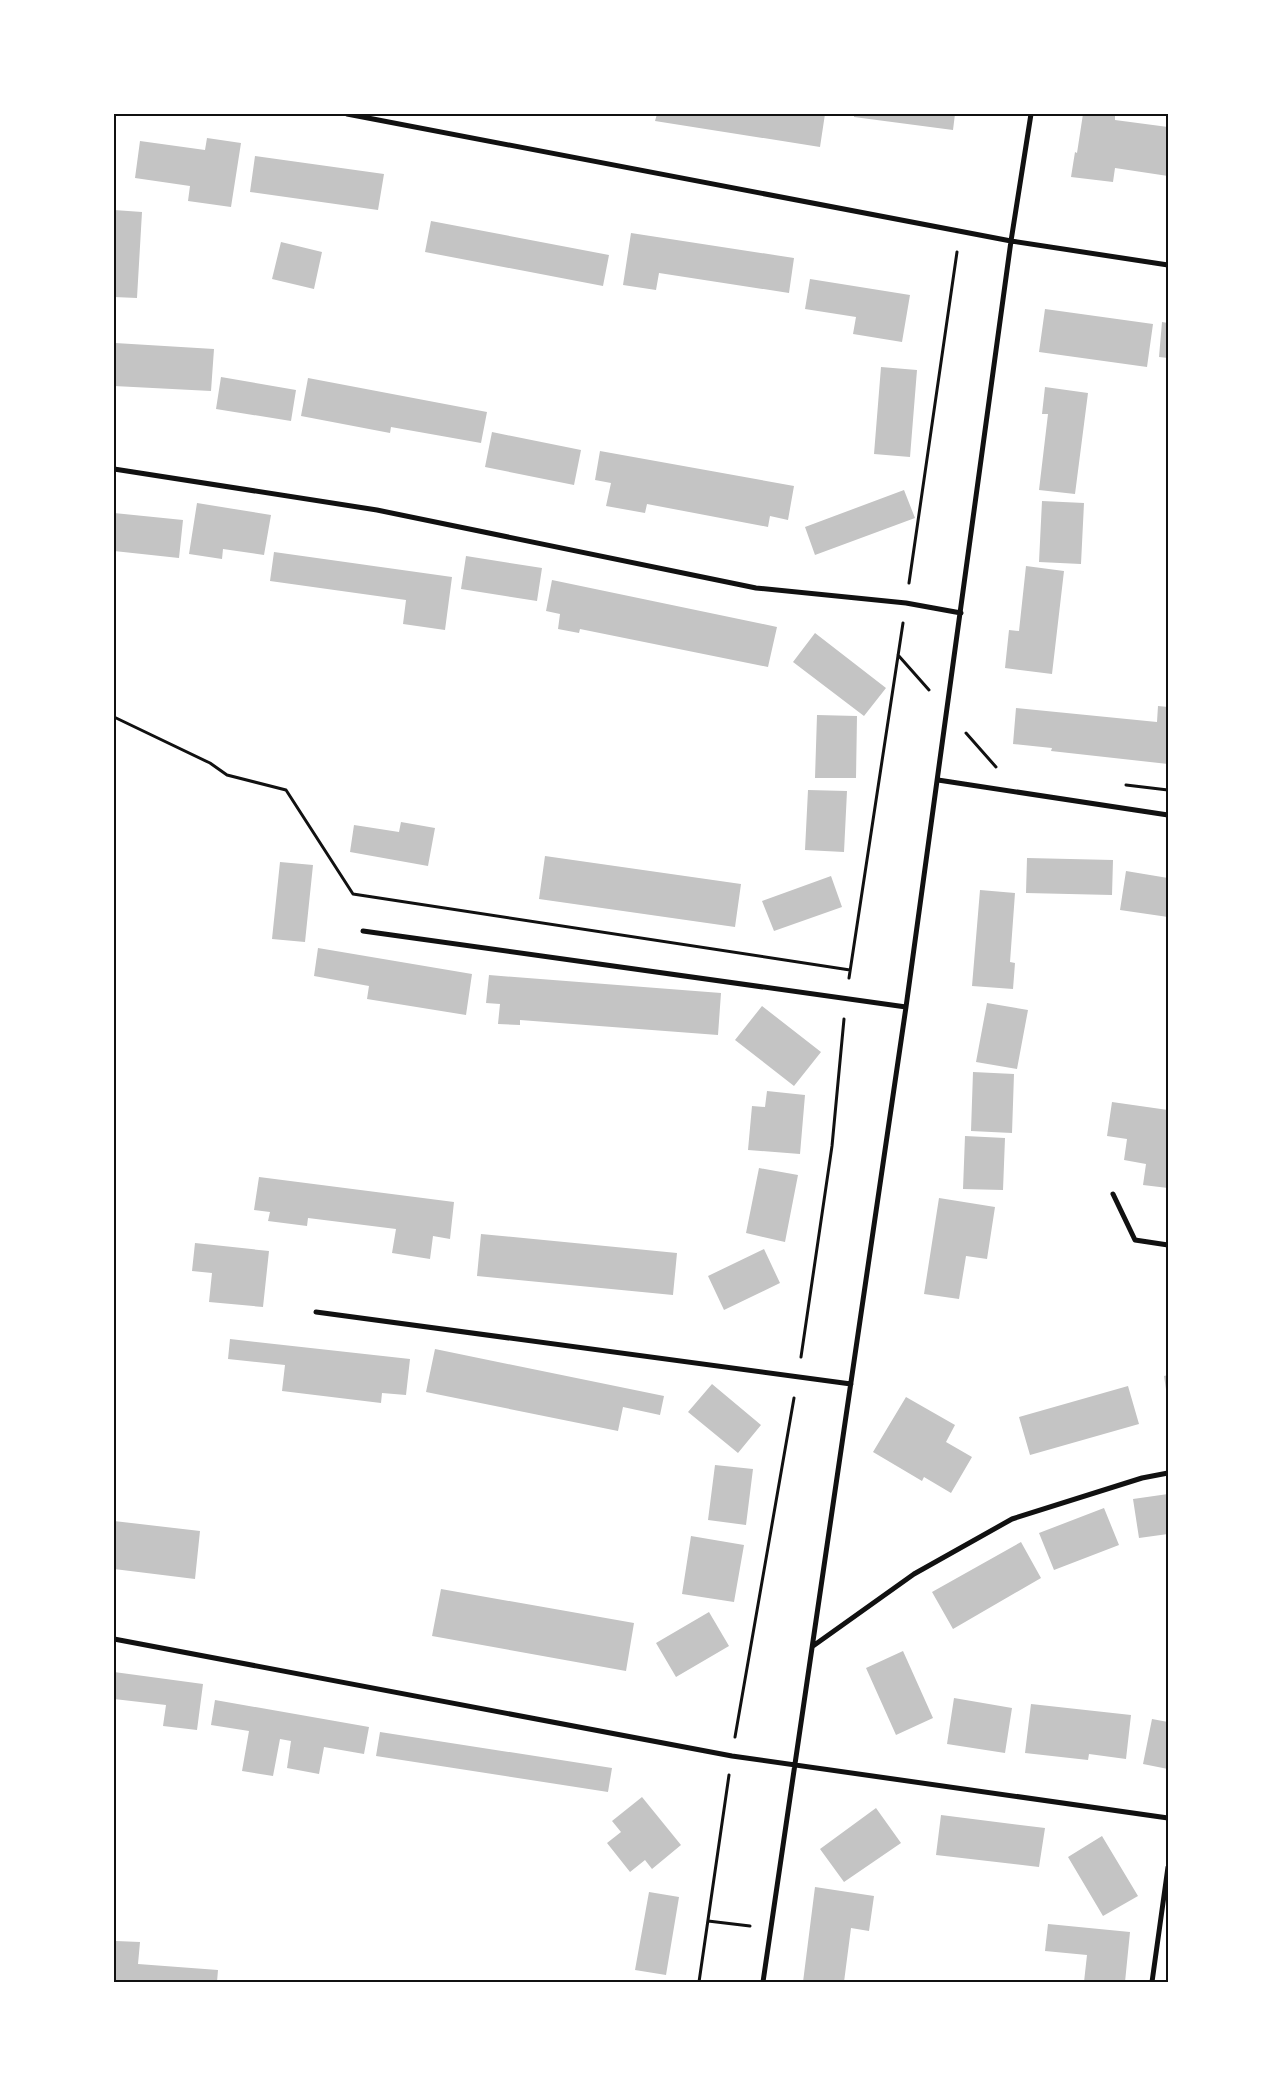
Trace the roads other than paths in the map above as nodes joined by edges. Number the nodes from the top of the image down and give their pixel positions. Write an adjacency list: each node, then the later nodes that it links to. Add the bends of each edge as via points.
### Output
1 (347, 114): 3 (street)
2 (1031, 114): 3 (street)
3 (1011, 241): 4 (street); 6 (street)
4 (1168, 265)
5 (114, 469): 6 (street, via 377,510 756,588 906,603)
6 (961, 613): 7 (street)
7 (938, 780): 8 (street); 10 (street)
8 (1168, 815)
9 (362, 931): 10 (street)
10 (906, 1007): 14 (street)
11 (1114, 1194): 12 (street, via 1135,1240)
12 (1168, 1245)
13 (316, 1312): 14 (street)
14 (851, 1384): 17 (street)
15 (1168, 1473): 17 (street, via 1142,1478 1012,1519 914,1574)
16 (114, 1639): 18 (street, via 732,1756)
17 (813, 1646): 18 (street)
18 (794, 1763): 19 (street); 21 (street)
19 (1168, 1818)
20 (1168, 1867): 22 (street)
21 (763, 1982)
22 (1152, 1982)

